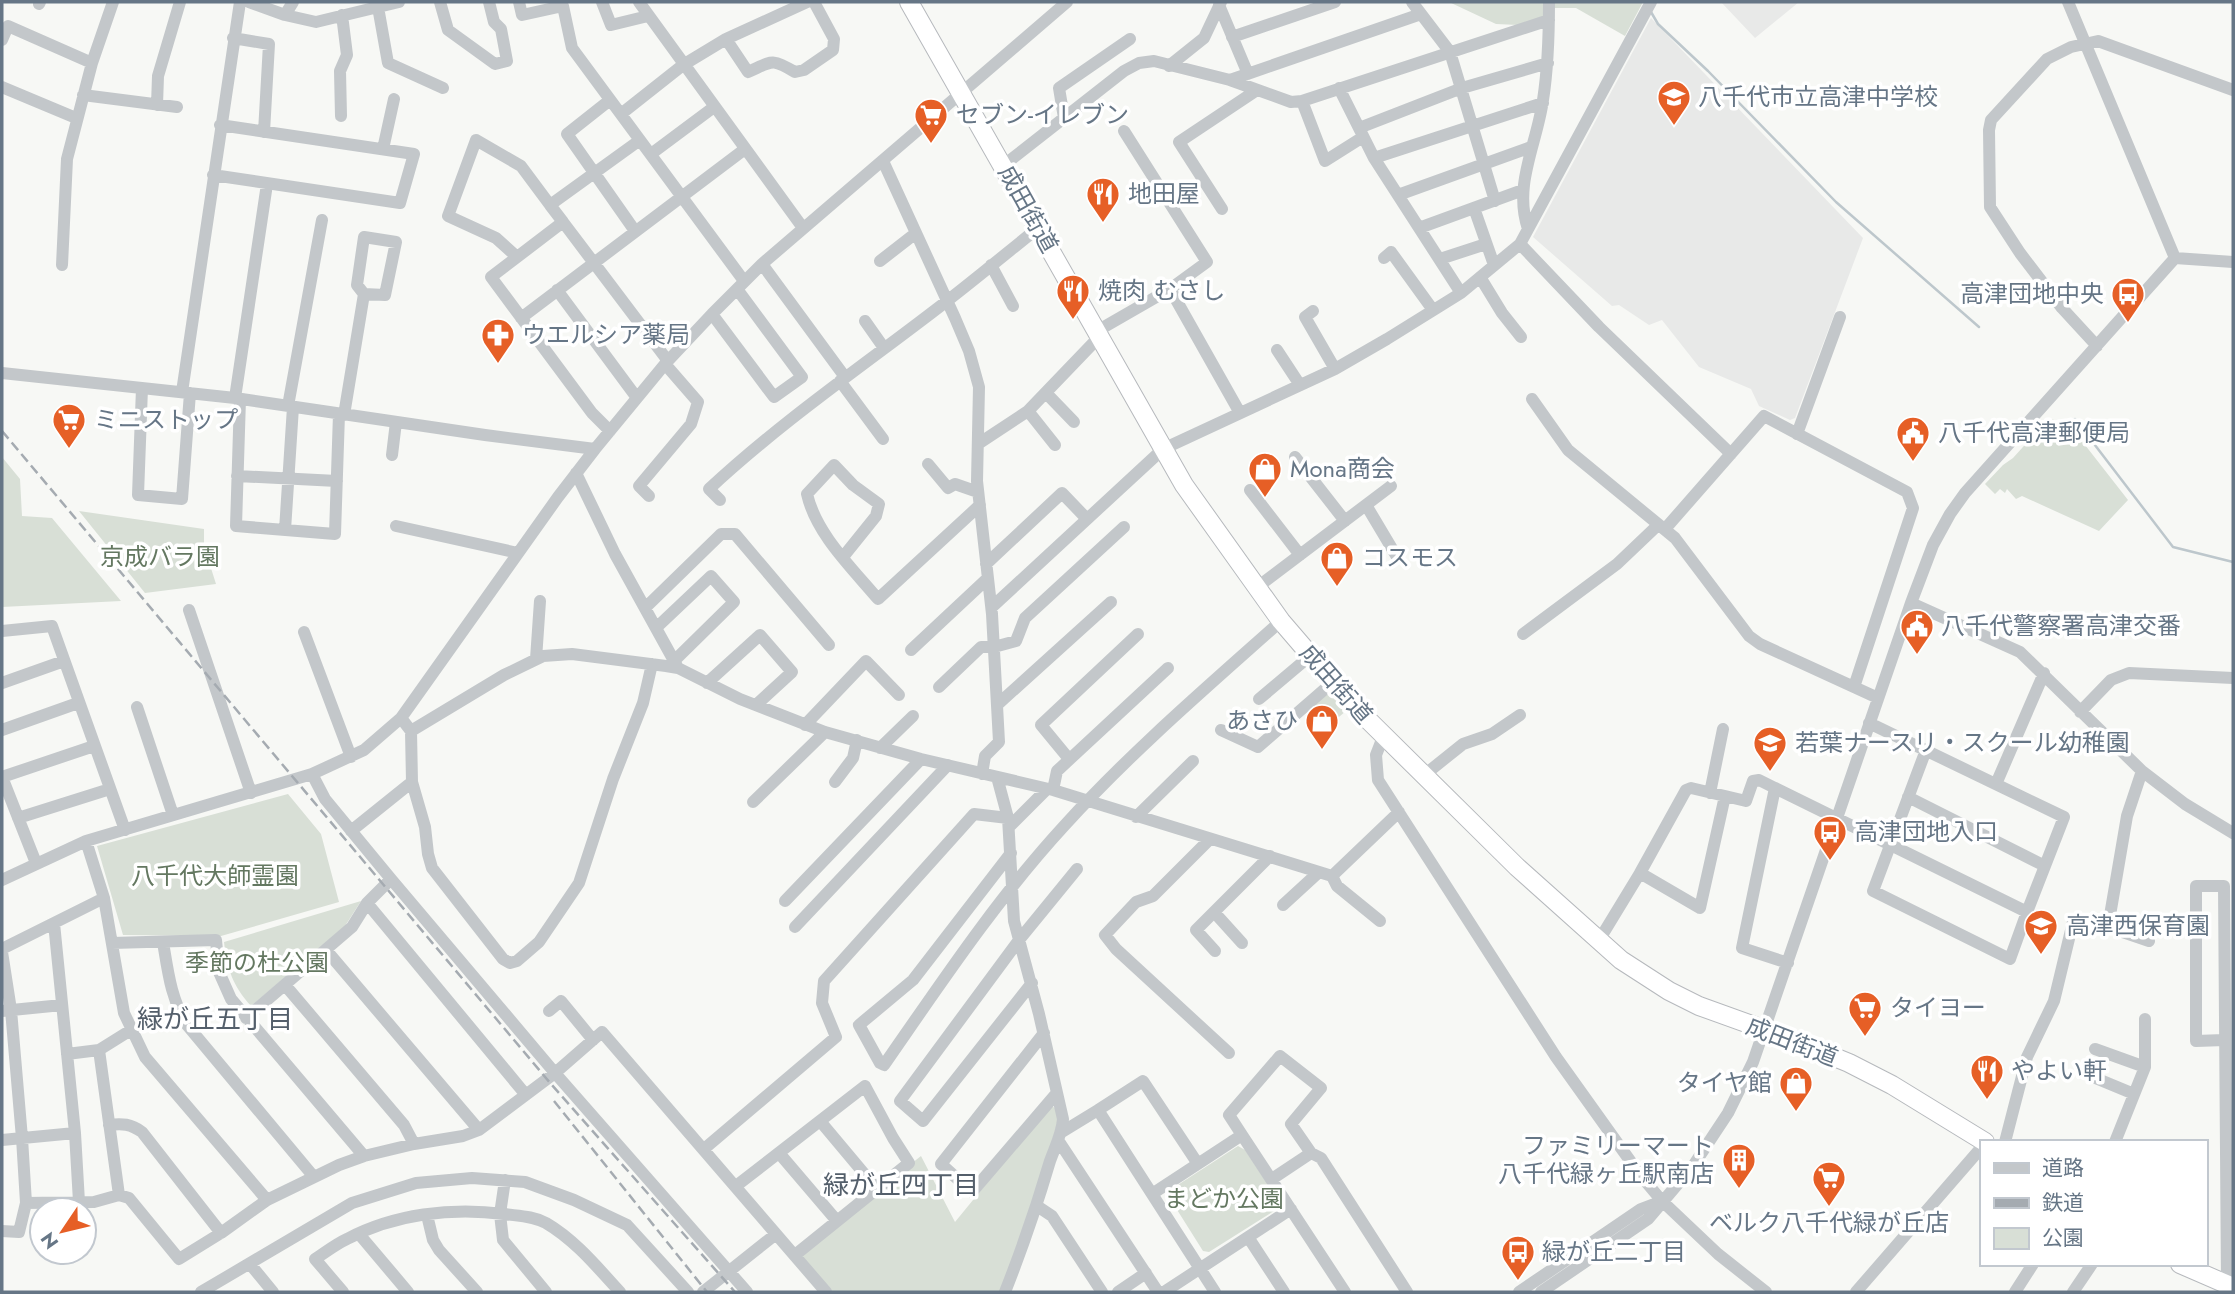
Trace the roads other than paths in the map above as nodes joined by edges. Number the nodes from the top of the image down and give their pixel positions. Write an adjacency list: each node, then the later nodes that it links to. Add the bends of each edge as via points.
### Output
1 (113, 2): 35 (street)
2 (180, 2): 53 (street, via 158,76)
3 (240, 2): 29 (street)
4 (249, 2): 24 (street)
5 (292, 2): 24 (street)
6 (399, 2): 22 (street)
7 (440, 2): 8 (street, via 448,30 495,64 507,61 501,29 494,22)
8 (489, 2)
9 (519, 2): 50 (street, via 522,15 563,6 572,48)
10 (602, 2): 26 (street, via 611,25)
11 (639, 2): 26 (street)
12 (807, 2): 30 (street)
13 (814, 2): 30 (street, via 834,39 833,50 804,69 795,72 772,61 748,72)
14 (909, 2): 47 (highway, 成田街道)
15 (1067, 2): 47 (street)
16 (1335, 2): 28 (street)
17 (1412, 2): 23 (street)
18 (1549, 2): 27 (street)
19 (1651, 2): 89 (street)
20 (2068, 2): 33 (street)
21 (1220, 3): 28 (street); 38 (street, via 1204,38)
22 (378, 7): 25 (street); 42 (street, via 388,62)
23 (1421, 14): 34 (street); 39 (street)
24 (285, 15): 25 (street, via 316,22)
25 (342, 15): 57 (street, via 347,55 340,71)
26 (648, 16): 37 (street)
27 (1549, 20): 34 (street); 36 (street)
28 (1232, 37): 39 (street)
29 (233, 38): 60 (street); 63 (street, via 269,44)
30 (726, 39): 37 (street)
31 (1130, 39): 59 (street, via 1059,88)
32 (2, 40): 35 (street, via 8,26)
33 (2087, 43): 46 (street, via 2111,44); 96 (street); 121 (street, via 2047,59 1991,120 1990,207 2062,308)
34 (1450, 52): 43 (street); 44 (street)
35 (92, 62): 48 (street)
36 (1548, 63): 44 (street); 52 (street)
37 (683, 65): 55 (street); 56 (street)
38 (1170, 66): 40 (street); 59 (street, via 1139,63)
39 (1248, 74): 40 (street)
40 (1230, 80): 45 (street)
41 (2, 87): 58 (street)
42 (443, 88)
43 (1339, 88): 51 (street); 64 (street)
44 (1462, 88): 61 (street); 64 (street)
45 (1256, 90): 51 (street); 83 (street, via 1180,142)
46 (2233, 90)
47 (961, 94): 71 (street); 73 (highway, 成田街道)
48 (83, 95): 53 (street); 58 (street)
49 (394, 99): 67 (street)
50 (610, 100): 56 (street); 74 (street, via 567,134)
51 (1302, 101): 64 (street, via 1325,161)
52 (1543, 103): 61 (street); 66 (street)
53 (157, 105): 54 (street)
54 (177, 107)
55 (714, 107): 68 (street); 69 (street)
56 (621, 114): 65 (street)
57 (341, 116)
58 (76, 118): 102 (street, via 67,159)
59 (1064, 118): 73 (street)
60 (220, 125): 63 (street); 75 (street)
61 (1473, 126): 70 (street); 72 (street)
62 (1124, 131): 107 (street, via 1207,262)
63 (264, 132): 67 (street)
64 (1361, 132): 70 (street)
65 (640, 140): 69 (street); 74 (street)
66 (1531, 147): 72 (street); 77 (street)
67 (383, 149): 76 (street, via 414,154 400,202)
68 (745, 149): 79 (street); 86 (street)
69 (651, 154): 79 (street)
70 (1374, 158): 78 (street)
71 (883, 161): 86 (street); 91 (street)
72 (1484, 163): 78 (street); 80 (street)
73 (1004, 165): 87 (highway, 成田街道)
74 (594, 173): 81 (street); 90 (street)
75 (213, 175): 76 (street); 130 (street)
76 (267, 184): 132 (street)
77 (1523, 190): 80 (street); 89 (street)
78 (1398, 194): 88 (street)
79 (682, 196): 90 (street); 106 (street)
80 (1495, 201): 82 (street)
81 (550, 205): 85 (street); 94 (street, via 522,166 476,140 447,216 496,238)
82 (1474, 208): 88 (street); 92 (street)
83 (1222, 209)
84 (322, 220): 135 (street)
85 (563, 222): 94 (street); 99 (street)
86 (803, 228): 101 (street)
87 (1038, 228): 103 (street); 119 (highway, 成田街道)
88 (1419, 228): 97 (street)
89 (1528, 229): 93 (street)
90 (635, 231): 99 (street)
91 (916, 233): 98 (street); 111 (street)
92 (1486, 244): 97 (street); 104 (street)
93 (1520, 244): 104 (street); 148 (street)
94 (517, 257): 117 (street, via 491,277)
95 (1384, 258): 113 (street, via 1391,252)
96 (2175, 258): 100 (street); 121 (street)
97 (1440, 259): 109 (street)
98 (880, 261)
99 (594, 262): 108 (street); 124 (street)
100 (2233, 262)
101 (762, 264): 106 (street); 127 (street)
102 (62, 265)
103 (991, 265): 111 (street); 112 (street)
104 (1494, 265): 105 (street)
105 (1480, 277): 109 (street); 120 (street)
106 (741, 285): 115 (street); 115 (street, via 802,377 774,397)
107 (1170, 289): 119 (street); 137 (street)
108 (557, 290): 117 (street); 133 (street)
109 (1461, 293): 113 (street)
110 (364, 295): 110 (street, via 357,285 365,237 396,242 385,295); 138 (street)
111 (947, 301): 122 (street); 144 (street, via 969,351 978,387)
112 (1013, 306)
113 (1433, 310): 125 (street)
114 (1313, 311): 125 (street, via 1305,317)
115 (712, 314): 124 (street)
116 (1840, 317): 142 (street)
117 (521, 318): 141 (street)
118 (865, 321): 122 (street)
119 (1099, 333): 131 (street); 147 (highway, 成田街道)
120 (1521, 337)
121 (2097, 346): 177 (street, via 1976,481 1944,524)
122 (884, 348): 127 (street)
123 (1277, 350): 128 (street)
124 (666, 363): 133 (street); 158 (street, via 698,402 691,424 639,486)
125 (1335, 369): 128 (street)
126 (2, 373): 129 (street)
127 (842, 379): 143 (street); 160 (street, via 709,489)
128 (1300, 385): 137 (street)
129 (142, 388): 130 (street); 130 (street, via 138,495 183,499)
130 (186, 392): 132 (street)
131 (1046, 393): 136 (street); 140 (street)
132 (237, 398): 135 (street); 153 (street)
133 (637, 398): 141 (street)
134 (1532, 399): 166 (street, via 1568,450)
135 (290, 407): 138 (street); 154 (street)
136 (1028, 411): 144 (street); 145 (street)
137 (1240, 413): 147 (street)
138 (342, 414): 139 (street); 155 (street)
139 (396, 422): 146 (street); 149 (street)
140 (1074, 422)
141 (610, 431): 146 (street)
142 (1797, 434): 148 (street, via 1764,416); 202 (street, via 1908,492 1913,508)
143 (883, 439)
144 (978, 444): 159 (street)
145 (1055, 445)
146 (595, 449): 152 (street)
147 (1163, 449): 162 (street); 174 (highway, 成田街道)
148 (1731, 454): 166 (street)
149 (391, 455)
150 (1295, 457): 163 (street)
151 (928, 464): 159 (street, via 948,488 955,484)
152 (576, 473): 168 (street); 179 (street)
153 (237, 476): 154 (street); 167 (street, via 236,526)
154 (287, 478): 155 (street); 167 (street)
155 (337, 481): 167 (street, via 335,534)
156 (1391, 486): 161 (street)
157 (1250, 490): 169 (street)
158 (649, 496)
159 (979, 498): 170 (street, via 878,599); 172 (street)
160 (720, 499)
161 (1366, 505): 163 (street); 171 (street)
162 (1087, 519): 172 (street, via 1062,493); 178 (street)
163 (1345, 521): 169 (street)
164 (396, 526): 168 (street)
165 (1124, 527): 188 (street, via 1025,618 1016,641)
166 (1661, 527): 186 (street); 202 (street, via 1675,538 1749,636)
167 (285, 530)
168 (518, 553): 213 (street)
169 (1300, 555): 174 (street)
170 (843, 556): 170 (street, via 812,514 807,494 834,465 879,503 876,516)
171 (1397, 557)
172 (986, 564): 173 (street)
173 (988, 578): 178 (street); 189 (street)
174 (1256, 588): 181 (highway, 成田街道)
175 (540, 601): 191 (street)
176 (1111, 602): 208 (street)
177 (1911, 603): 196 (street, via 2020,652); 204 (street)
178 (992, 607): 188 (street)
179 (645, 608): 182 (street); 187 (street, via 721,534 735,534)
180 (189, 610): 242 (street)
181 (1281, 621): 190 (highway, 成田街道); 247 (street, via 1165,723)
182 (656, 628): 194 (street); 194 (street, via 710,576 734,602)
183 (2, 631): 192 (street, via 52,626)
184 (304, 632): 226 (street)
185 (1138, 634): 228 (street, via 1041,724)
186 (1523, 634)
187 (829, 645)
188 (994, 647): 201 (street, via 981,647); 208 (street)
189 (911, 650)
190 (1310, 656): 199 (highway, 成田街道); 205 (street)
191 (536, 659): 193 (street, via 572,654); 219 (street)
192 (64, 661): 200 (street); 206 (street)
193 (652, 664): 194 (street); 236 (street, via 643,703 579,883 539,942 517,961 503,959 432,869)
194 (676, 664): 198 (street)
195 (1168, 668): 228 (street)
196 (2044, 673): 210 (street); 238 (street)
197 (2233, 678): 210 (street, via 2129,673 2111,680)
198 (707, 682): 207 (street); 207 (street, via 760,635 792,672)
199 (1333, 682): 217 (street, via 1258,747); 221 (highway, 成田街道)
200 (2, 683)
201 (939, 687)
202 (1854, 687): 204 (street)
203 (899, 695): 215 (street, via 866,661)
204 (1878, 698): 214 (street)
205 (1259, 699)
206 (78, 703): 216 (street); 223 (street)
207 (756, 705): 215 (street)
208 (997, 705): 233 (street, via 999,742 985,756)
209 (137, 707): 249 (street)
210 (2080, 712): 231 (street)
211 (1520, 715): 234 (street, via 1492,734 1463,744)
212 (913, 716): 224 (street)
213 (401, 718): 219 (street); 226 (street)
214 (1869, 723): 225 (street); 251 (street)
215 (805, 725): 220 (street)
216 (2, 730)
217 (1221, 730)
218 (1723, 730): 243 (street)
219 (411, 731): 236 (street)
220 (825, 732): 222 (street); 246 (street)
221 (1383, 737): 234 (highway, 成田街道); 248 (street, via 1376,755 1378,780)
222 (858, 740): 224 (street); 237 (street, via 853,758)
223 (94, 746): 240 (street); 252 (street, via 2,777)
224 (880, 748): 227 (street)
225 (1926, 750): 238 (street); 245 (street)
226 (351, 757): 232 (street)
227 (921, 759): 230 (street); 271 (street)
228 (1069, 759): 241 (street, via 1057,771)
229 (1193, 761): 250 (street)
230 (948, 765): 233 (street); 278 (street)
231 (2142, 771): 256 (street); 279 (street, via 2127,816)
232 (312, 774): 242 (street); 255 (street)
233 (982, 774): 235 (street)
234 (1423, 776): 283 (highway, 成田街道)
235 (997, 777): 241 (street); 253 (street)
236 (412, 782): 255 (street)
237 (835, 782)
238 (1996, 784): 263 (street, via 2064,817)
239 (1775, 788): 244 (street, via 1752,781 1746,801); 251 (street); 290 (street, via 1742,948)
240 (110, 789): 252 (street); 254 (street)
241 (1049, 790): 247 (street); 253 (street)
242 (251, 793): 249 (street)
243 (1710, 793): 244 (street); 265 (street, via 1686,790)
244 (1725, 796): 265 (street, via 1700,908)
245 (1908, 797): 259 (street); 263 (street)
246 (753, 802)
247 (1087, 802): 250 (street); 269 (street)
248 (1399, 812): 266 (street); 343 (street, via 1556,1057)
249 (173, 815): 254 (street)
250 (1136, 817): 257 (street)
251 (1837, 817): 259 (street); 290 (street)
252 (18, 818): 262 (street)
253 (1008, 822): 260 (street); 327 (street, via 974,814 824,981 822,1003 836,1037)
254 (125, 830): 258 (street)
255 (351, 831): 267 (street)
256 (2233, 834)
257 (1210, 839): 261 (street); 305 (street, via 1153,897 1136,902 1105,935)
258 (86, 841): 262 (street); 270 (street)
259 (1891, 843): 275 (street); 275 (street, via 1873,891 2010,959)
260 (1011, 853): 269 (street); 269 (street, via 913,980 859,1025 884,1065)
261 (1270, 856): 266 (street); 274 (street)
262 (36, 863): 268 (street)
263 (2045, 866): 275 (street)
264 (1077, 869): 280 (street)
265 (1640, 873): 283 (street)
266 (1326, 874): 273 (street); 276 (street)
267 (391, 879): 272 (street); 308 (street)
268 (2, 880)
269 (1012, 886): 280 (street)
270 (104, 898): 277 (street); 284 (street)
271 (785, 901)
272 (367, 904): 288 (street, via 352,927); 312 (street)
273 (1283, 905)
274 (1214, 912): 285 (street); 289 (street, via 1196,930)
275 (2027, 912)
276 (1380, 920)
277 (54, 923): 287 (street); 293 (street)
278 (795, 927)
279 (2108, 927): 281 (street); 323 (street, via 2073,922 2054,1000 2027,1057)
280 (1019, 940): 291 (street); 291 (street, via 900,1101 923,1121)
281 (2149, 941)
282 (163, 942): 284 (street); 296 (street, via 216,940 219,972); 333 (street, via 176,1008)
283 (1598, 942): 299 (highway, 成田街道, via 1670,991)
284 (111, 943): 298 (street)
285 (1242, 943)
286 (2228, 948): 302 (street); 302 (street, via 2224,886 2196,886 2196,1041)
287 (2, 950): 294 (street)
288 (326, 950): 292 (street); 316 (street)
289 (1215, 951)
290 (1788, 963): 299 (street)
291 (1032, 983): 300 (street)
292 (285, 985): 296 (street); 325 (street, via 404,1125)
293 (62, 1005): 294 (street); 306 (street)
294 (6, 1010): 320 (street)
295 (549, 1011): 301 (street, via 561,1001)
296 (246, 1018): 331 (street)
297 (2145, 1020): 307 (street)
298 (131, 1030): 304 (street); 341 (street, via 145,1058)
299 (1764, 1030): 322 (highway, 成田街道, via 1871,1074); 343 (street, via 1728,1113 1693,1166)
300 (1044, 1033): 310 (street); 310 (street, via 941,1164 972,1192)
301 (593, 1040): 308 (street); 327 (street, via 602,1032)
302 (2224, 1040): 326 (street)
303 (2095, 1049): 307 (street)
304 (99, 1050): 306 (street); 315 (street)
305 (1229, 1053)
306 (67, 1054): 317 (street)
307 (2145, 1067): 311 (street)
308 (555, 1073): 312 (street); 361 (street)
309 (2093, 1077): 311 (street)
310 (1056, 1094): 319 (street, via 1063,1119)
311 (2134, 1094): 324 (street)
312 (526, 1095): 316 (street)
313 (1098, 1110): 319 (street); 332 (street, via 1143,1081); 338 (street)
314 (820, 1121): 329 (street); 337 (street); 337 (street, via 865,1086 909,1163)
315 (109, 1125): 339 (street); 351 (street, via 133,1126 142,1132)
316 (479, 1130): 325 (street)
317 (75, 1133): 320 (street); 340 (street)
318 (1242, 1135): 330 (street, via 1229,1115 1280,1056 1321,1088 1292,1124); 332 (street); 334 (street)
319 (1060, 1136): 345 (street); 362 (street)
320 (22, 1138): 321 (street); 344 (street)
321 (2, 1140)
322 (1982, 1140)
323 (2006, 1140)
324 (2116, 1140)
325 (414, 1144): 331 (street)
326 (2229, 1148): 363 (street)
327 (704, 1149): 336 (street)
328 (1980, 1149): 387 (street)
329 (779, 1153): 336 (street); 349 (street)
330 (1311, 1153): 334 (street); 383 (street, via 1321,1158)
331 (364, 1156): 333 (street)
332 (1198, 1164): 338 (street)
333 (314, 1177): 341 (street)
334 (1272, 1179): 346 (street)
335 (505, 1180): 347 (street); 356 (street, via 416,1183 352,1203); 371 (street, via 525,1182 574,1200 627,1225)
336 (736, 1186): 353 (street)
337 (877, 1189): 349 (street)
338 (1152, 1194): 360 (street)
339 (119, 1195): 342 (street); 351 (street, via 129,1198 179,1259)
340 (79, 1196)
341 (267, 1200): 351 (street)
342 (98, 1201)
343 (1662, 1201): 384 (street, via 1641,1209); 385 (street, via 1648,1219); 386 (street)
344 (26, 1203): 350 (street, via 19,1232)
345 (1037, 1206): 375 (street); 376 (street, via 1052,1216)
346 (1291, 1209): 354 (street); 382 (street)
347 (500, 1214): 348 (street, via 462,1211); 364 (street, via 545,1223 574,1242); 370 (street, via 503,1240)
348 (427, 1215): 352 (street); 369 (street, via 439,1250)
349 (837, 1222): 355 (street)
350 (2, 1231)
351 (221, 1233)
352 (359, 1234): 367 (street, via 315,1259); 368 (street)
353 (776, 1234): 355 (street); 361 (street)
354 (1248, 1237): 360 (street); 381 (street)
355 (795, 1255): 374 (street)
356 (250, 1264): 365 (street); 366 (street)
357 (2032, 1266): 388 (street)
358 (2091, 1266): 389 (street)
359 (2185, 1266): 363 (highway)
360 (1200, 1269): 379 (street); 380 (street)
361 (729, 1271): 372 (street); 373 (street)
362 (1146, 1273): 377 (street); 378 (street)
363 (2230, 1286)
364 (616, 1291)
365 (202, 1292)
366 (273, 1292)
367 (343, 1292)
368 (408, 1292)
369 (477, 1292)
370 (547, 1292)
371 (688, 1292)
372 (703, 1292)
373 (747, 1292)
374 (826, 1292)
375 (1005, 1292)
376 (1102, 1292)
377 (1118, 1292)
378 (1158, 1292)
379 (1164, 1292)
380 (1216, 1292)
381 (1284, 1292)
382 (1345, 1292)
383 (1407, 1292)
384 (1519, 1292)
385 (1541, 1292)
386 (1766, 1292)
387 (1856, 1292)
388 (2015, 1292)
389 (2073, 1292)

